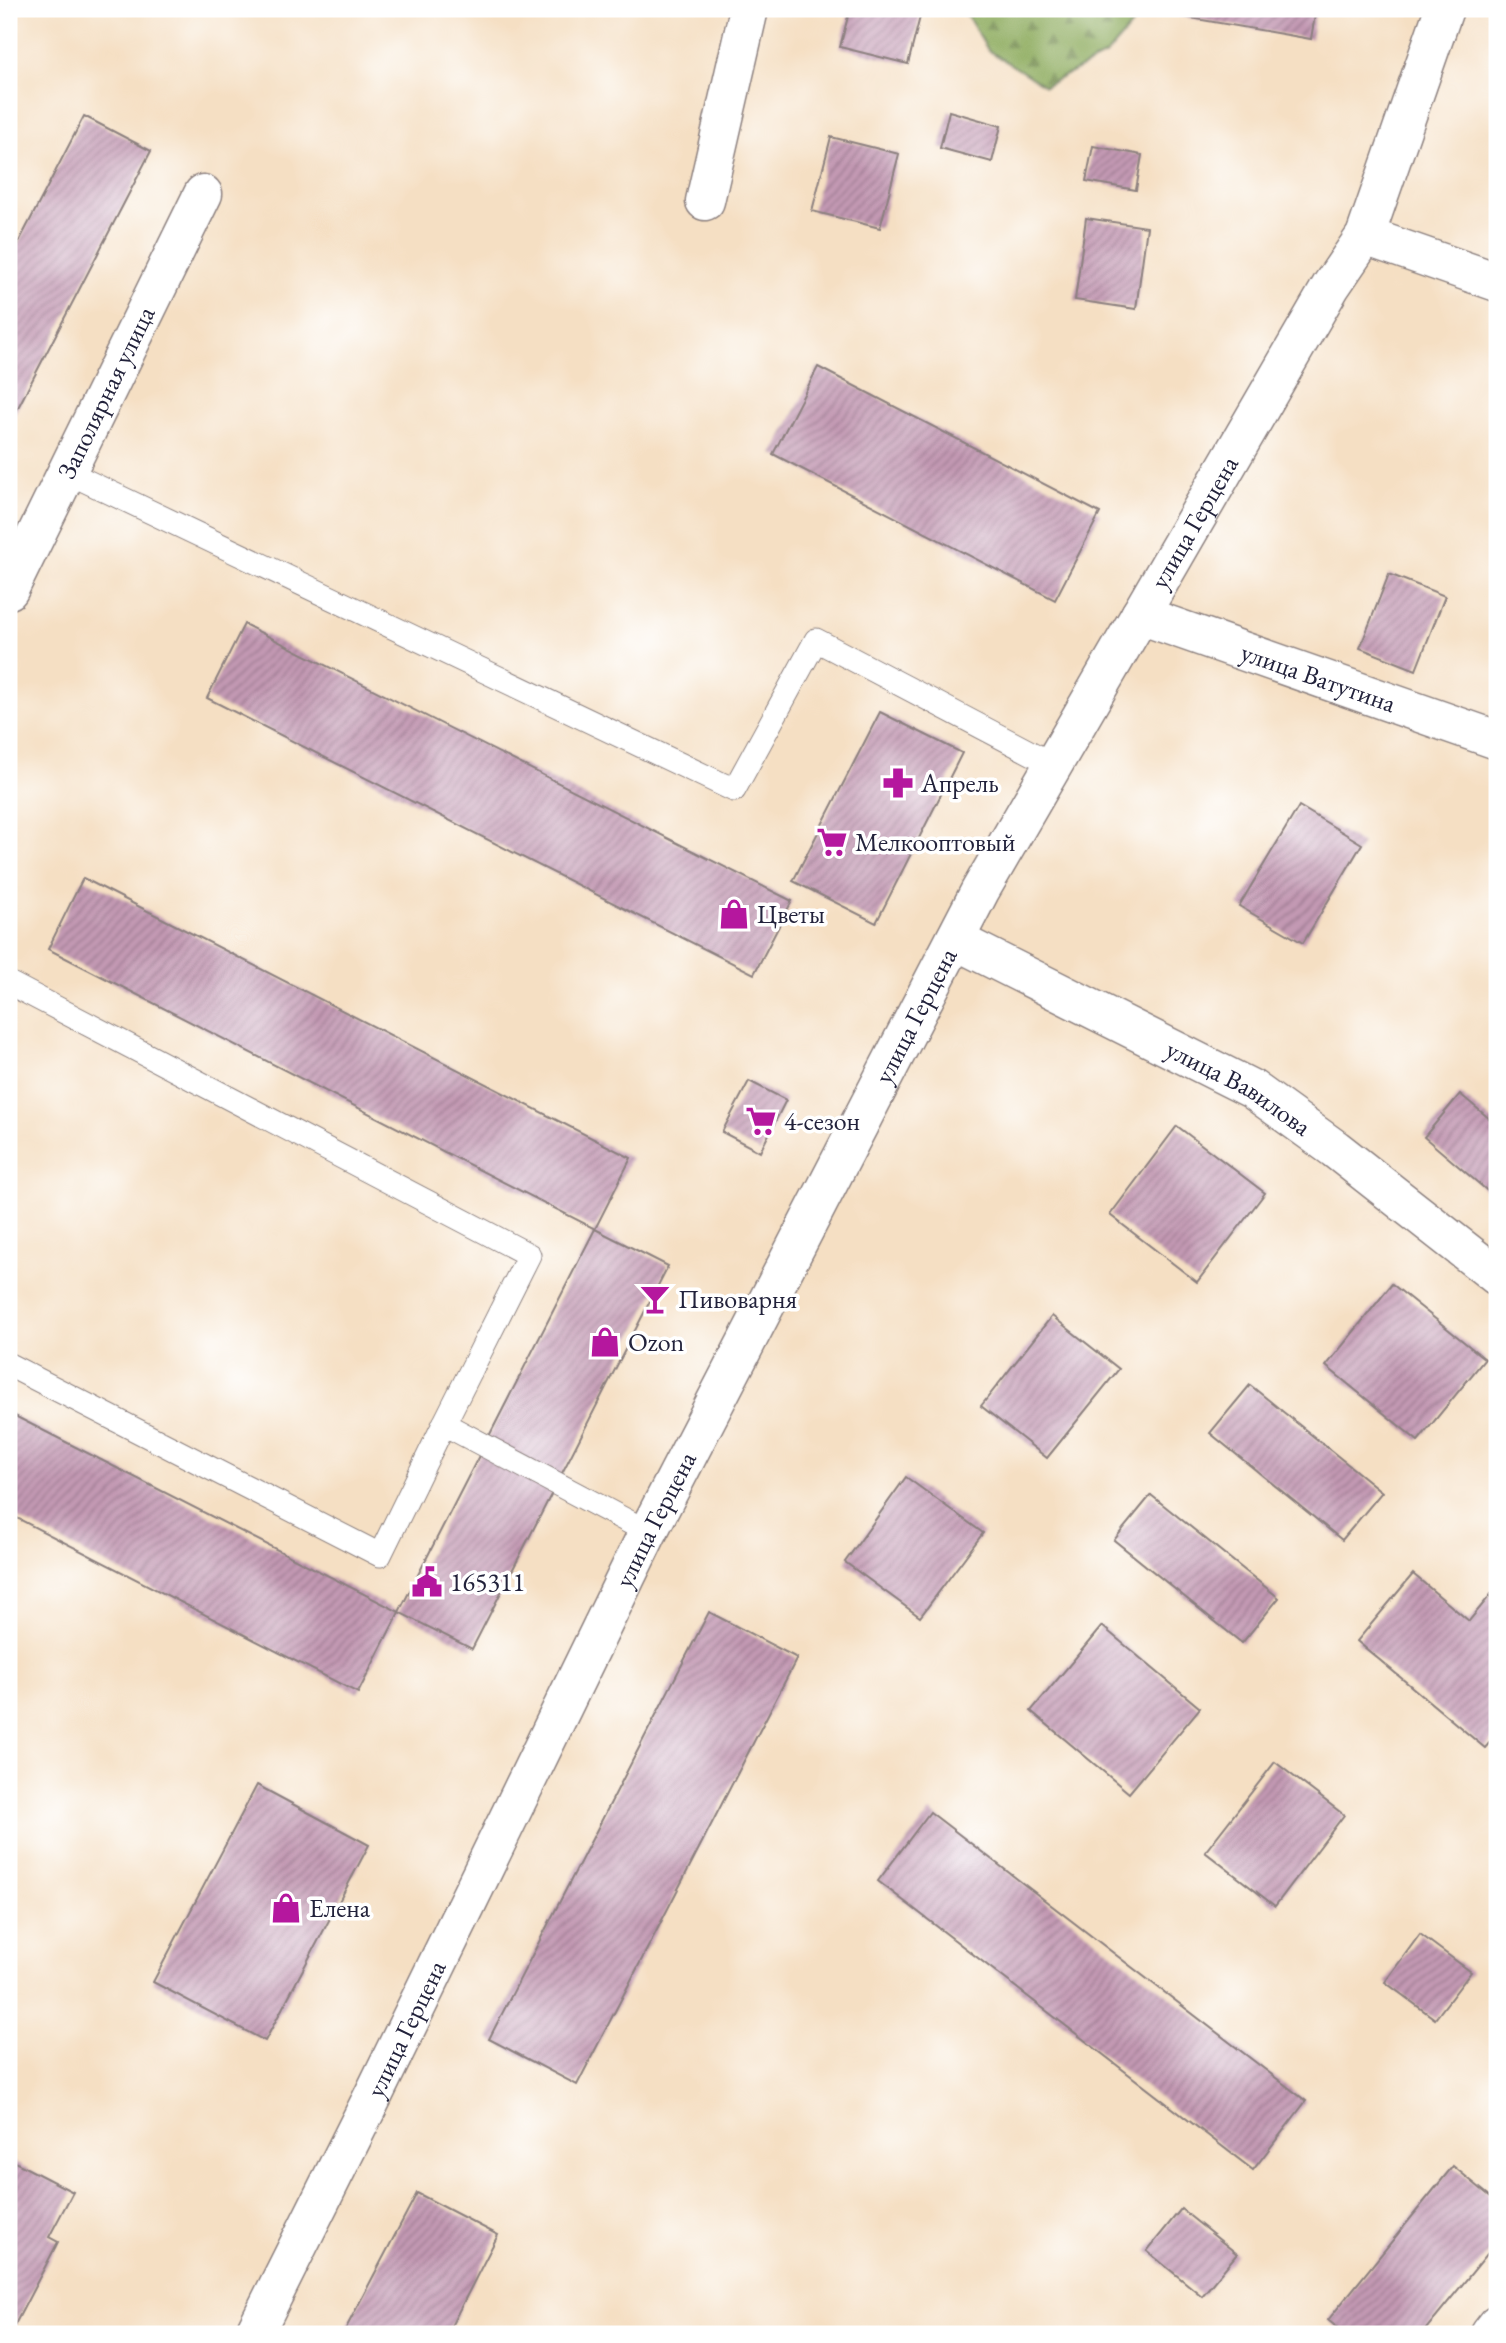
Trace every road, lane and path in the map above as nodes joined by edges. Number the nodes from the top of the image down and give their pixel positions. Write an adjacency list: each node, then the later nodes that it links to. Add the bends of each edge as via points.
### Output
1 (748, 9): 4 (street)
2 (1444, 9): 5 (street, улица Герцена)
3 (202, 194): 7 (street, Заполярная улица)
4 (705, 201)
5 (1365, 236): 6 (street); 9 (street, улица Герцена, via 1331,286)
6 (1497, 282)
7 (66, 472): 8 (street, Заполярная улица); 11 (lane, via 734,790 816,640)
8 (9, 590)
9 (1140, 615): 10 (street, улица Ватутина); 11 (street, улица Герцена)
10 (1497, 740)
11 (1054, 765): 12 (street, улица Герцена)
12 (955, 940): 14 (street, улица Вавилова, via 1252,1089); 17 (street, улица Герцена)
13 (9, 983): 16 (lane, via 530,1255)
14 (1497, 1276)
15 (9, 1365): 16 (lane, via 380,1555)
16 (444, 1424): 17 (lane)
17 (648, 1532): 19 (street, улица Герцена)
18 (1497, 2325): 20 (street)
19 (254, 2334)
20 (1490, 2334)

